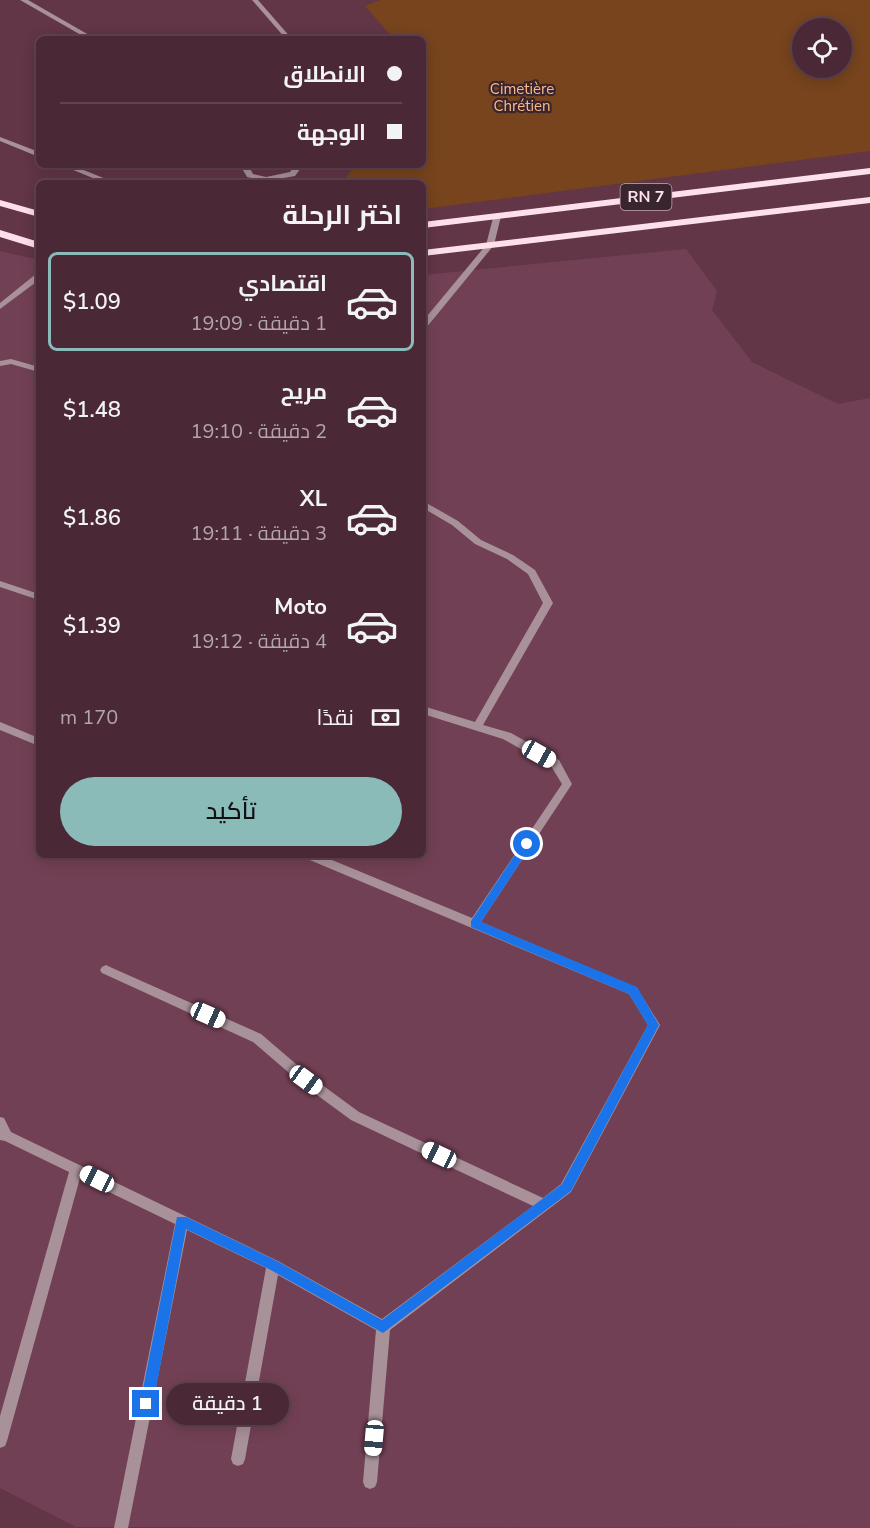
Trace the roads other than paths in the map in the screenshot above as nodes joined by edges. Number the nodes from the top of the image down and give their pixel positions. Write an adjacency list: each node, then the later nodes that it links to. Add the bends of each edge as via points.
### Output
1 (22, 0): 3 (street)
2 (257, 1): 4 (street)
3 (88, 36)
4 (286, 36)
5 (0, 140): 6 (street)
6 (36, 154)
7 (73, 168): 12 (street)
8 (244, 168): 11 (street)
9 (298, 168): 14 (street)
10 (870, 171): 18 (main road, RN 7)
11 (250, 175): 13 (street); 14 (street)
12 (104, 180)
13 (246, 180)
14 (285, 180)
15 (870, 200): 22 (main road, RN 7)
16 (0, 203): 17 (main road)
17 (36, 213)
18 (497, 216): 19 (main road, RN 7); 22 (street)
19 (426, 225)
20 (0, 233): 21 (main road)
21 (36, 245)
22 (490, 245): 23 (main road, RN 7); 26 (street)
23 (426, 253)
24 (36, 278): 25 (street)
25 (0, 307)
26 (426, 322)
27 (0, 364): 28 (street, via 11,361)
28 (36, 369)
29 (426, 506): 34 (street, via 478,542 532,572 548,603)
30 (0, 584): 31 (street)
31 (36, 596)
32 (426, 711): 34 (street)
33 (0, 726): 35 (street)
34 (477, 727): 37 (street, via 507,736 555,763 567,784)
35 (36, 741)
36 (316, 858): 37 (street)
37 (474, 924): 42 (street, via 633,991 654,1025 566,1188)
38 (106, 970): 42 (street, via 257,1038 355,1116)
39 (0, 1122): 40 (street)
40 (4, 1136): 41 (street)
41 (76, 1168): 43 (street); 46 (street)
42 (544, 1205): 45 (street)
43 (182, 1221): 44 (street); 49 (street)
44 (273, 1265): 45 (street); 47 (street)
45 (383, 1327): 48 (street)
46 (0, 1442)
47 (238, 1459)
48 (370, 1482)
49 (121, 1528)

